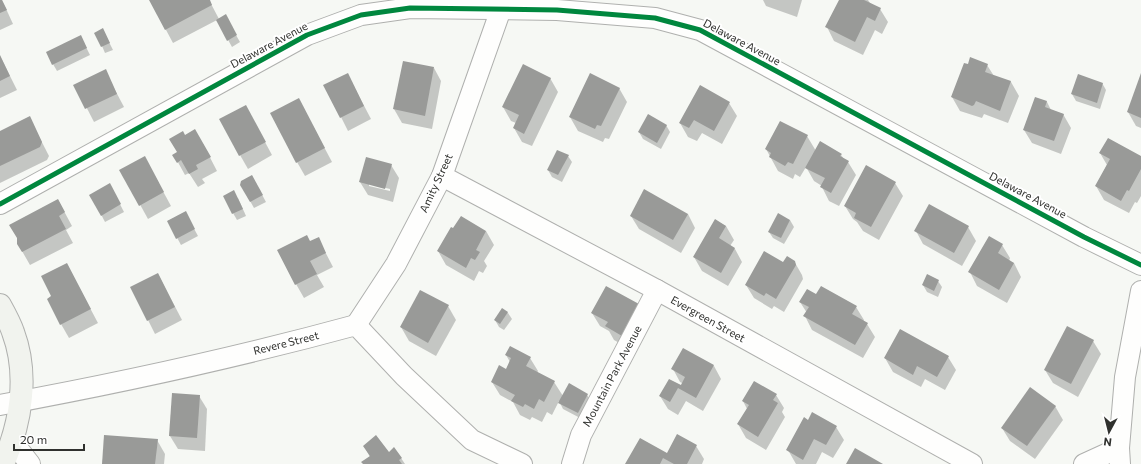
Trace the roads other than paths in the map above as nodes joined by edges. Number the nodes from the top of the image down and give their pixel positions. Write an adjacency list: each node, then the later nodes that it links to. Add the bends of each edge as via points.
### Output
1 (557, 5): 2 (street, Delaware Avenue); 5 (street, Delaware Avenue, via 655,18 700,30 1084,237)
2 (501, 9): 3 (street, Amity Street); 4 (street, Delaware Avenue, via 410,8 361,15 307,35)
3 (442, 176): 6 (street, Evergreen Street); 9 (street, Amity Street, via 396,264)
4 (0, 204)
5 (1141, 264)
6 (657, 290): 16 (street, Mountain Park Avenue, via 581,435); 17 (street, Evergreen Street)
7 (1141, 291): 12 (street, via 1125,377)
8 (0, 305): 10 (main road, via 13,332 21,372)
9 (356, 324): 10 (street, Revere Street, via 308,338 126,381); 15 (street, via 404,376 472,440)
10 (10, 403): 11 (main road, via 18,423)
11 (12, 441): 13 (main road); 14 (street)
12 (1120, 456): 18 (street)
13 (3, 464)
14 (30, 464)
15 (522, 464)
16 (572, 464)
17 (972, 464)
18 (1084, 464)

